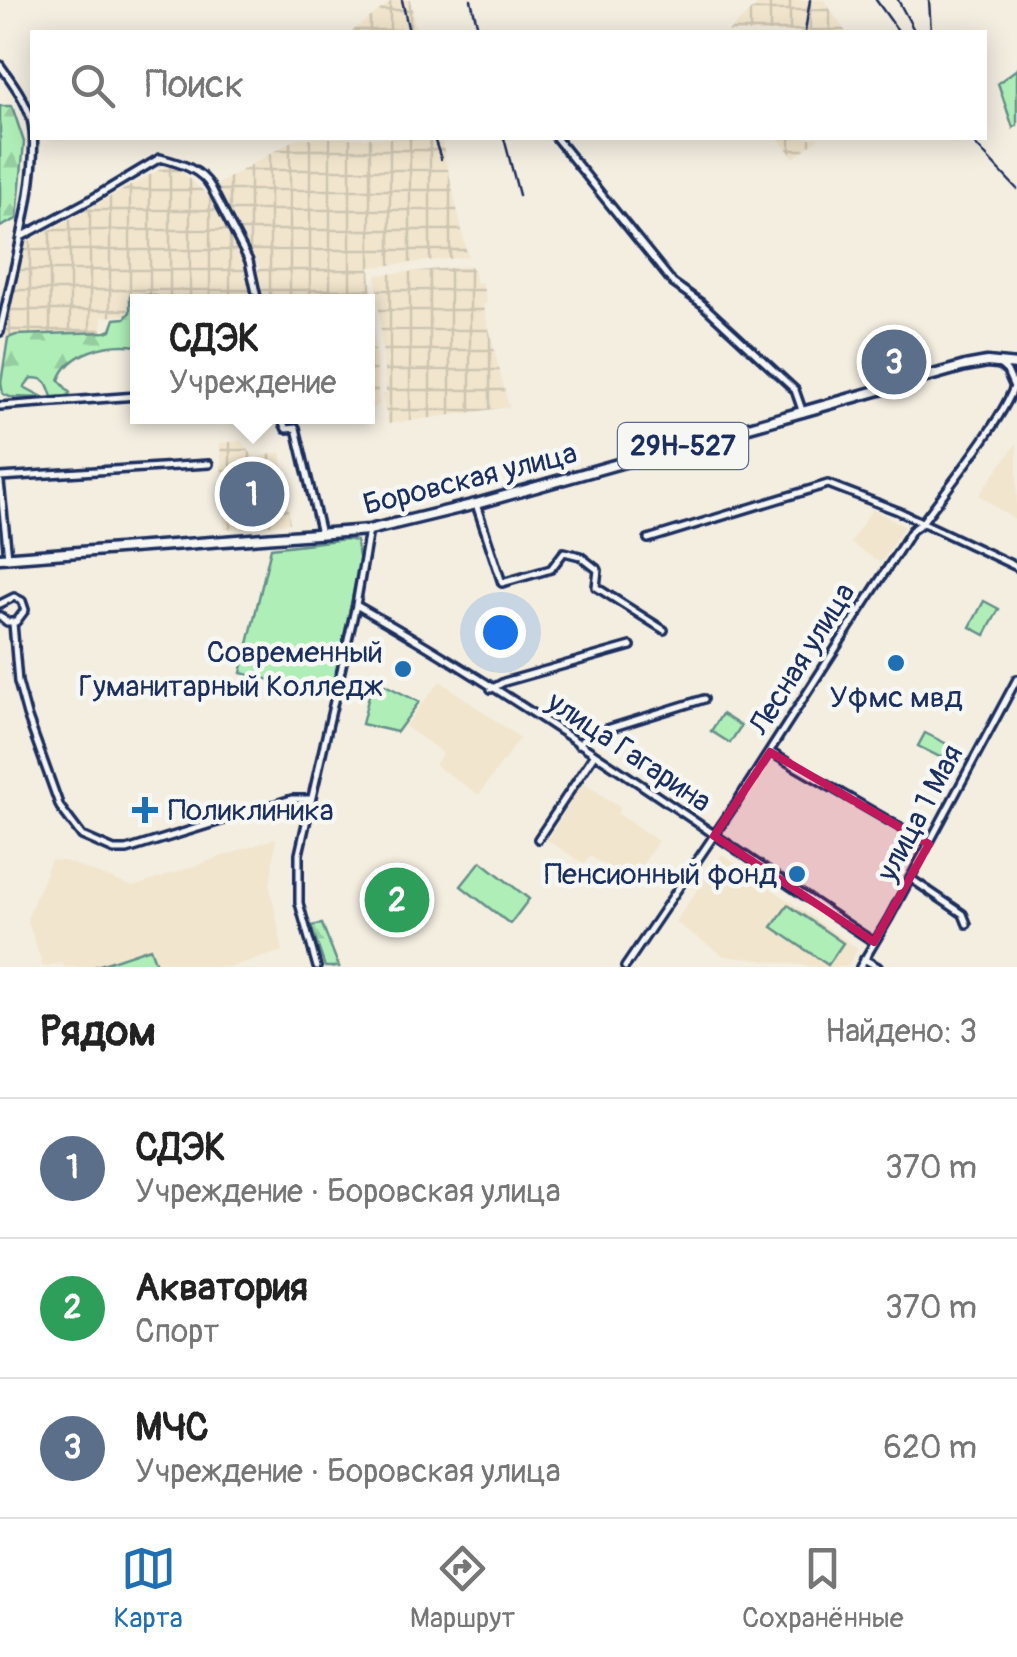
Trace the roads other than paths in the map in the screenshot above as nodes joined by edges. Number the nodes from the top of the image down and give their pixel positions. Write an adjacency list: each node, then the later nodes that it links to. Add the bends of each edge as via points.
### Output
1 (0, 66): 2 (street)
2 (30, 116)
3 (33, 140): 5 (street)
4 (558, 140): 14 (street, via 658,266 795,390)
5 (21, 237): 6 (street, via 160,158 206,178 249,261); 7 (street)
6 (256, 294)
7 (0, 332)
8 (998, 362): 9 (main road, 29Н-527); 11 (street); 14 (main road, Боровская улица / 29Н-527)
9 (1017, 365)
10 (1017, 378): 11 (street, Лесная улица)
11 (1016, 388): 19 (street, Лесная улица)
12 (130, 397): 13 (street)
13 (0, 406)
14 (803, 413): 18 (main road, Боровская улица / 29Н-527)
15 (284, 424): 21 (street, via 296,428)
16 (209, 464): 17 (street)
17 (0, 480): 23 (street)
18 (476, 504): 20 (main road, Боровская улица / 29Н-527); 29 (street, via 502,584 551,569 564,552 580,556 598,570 596,586)
19 (922, 524): 22 (street, via 828,484); 24 (street); 35 (street, Лесная улица)
20 (369, 530): 21 (main road, Боровская улица / 29Н-527); 26 (street)
21 (321, 534): 23 (main road, Боровская улица / 29Н-527)
22 (648, 538)
23 (4, 558)
24 (1017, 567)
25 (0, 604): 28 (street, via 10,597 22,601 24,613)
26 (356, 605): 32 (street, улица Гагарина); 37 (street)
27 (0, 616): 28 (street)
28 (13, 623): 37 (street, via 18,682 50,779 71,825 96,844 127,850)
29 (664, 630)
30 (631, 646): 32 (street)
31 (1017, 679): 40 (street, улица 1 Мая)
32 (491, 689): 34 (street, улица Гагарина)
33 (704, 699): 34 (street, via 591,734)
34 (578, 744): 36 (street, улица Гагарина)
35 (770, 752): 38 (street, Лесная улица); 40 (street)
36 (594, 754): 38 (street, улица Гагарина); 39 (street)
37 (310, 799): 45 (street, via 297,892)
38 (714, 836): 43 (street, улица Гагарина); 46 (street, Лесная улица)
39 (538, 839)
40 (929, 844): 41 (street, улица 1 Мая)
41 (910, 878): 42 (street); 43 (street, улица 1 Мая)
42 (968, 924)
43 (874, 942): 44 (street, улица 1 Мая)
44 (864, 960): 47 (street, улица 1 Мая); 48 (street)
45 (314, 965)
46 (625, 967)
47 (860, 967)
48 (878, 967)

